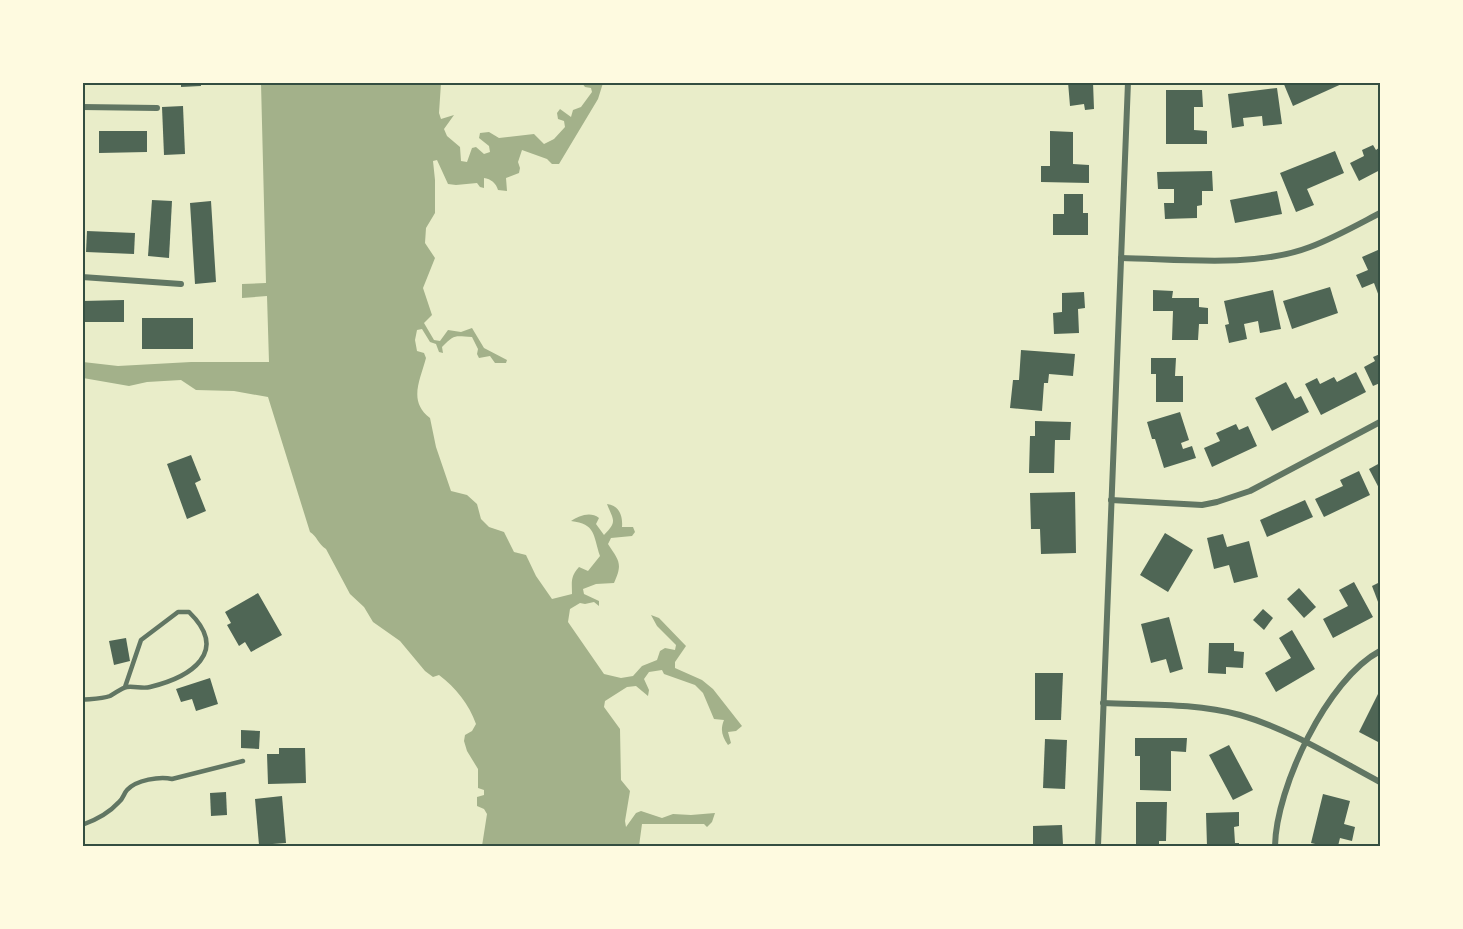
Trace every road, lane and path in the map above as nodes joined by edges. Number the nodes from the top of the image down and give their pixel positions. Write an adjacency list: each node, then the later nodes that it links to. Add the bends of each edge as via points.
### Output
1 (1128, 82): 5 (street)
2 (82, 107): 3 (street)
3 (156, 108)
4 (1380, 213): 5 (street, via 1308,248 1272,256 1239,260)
5 (1121, 258): 9 (street)
6 (82, 277): 7 (street)
7 (181, 284)
8 (1380, 422): 9 (street, via 1250,491 1217,502)
9 (1111, 500): 13 (street)
10 (1380, 651): 14 (street, via 1353,672)
11 (125, 687): 11 (lane, via 149,687 178,677 205,655 203,632 189,612 178,612 141,640); 12 (lane, via 109,696)
12 (82, 700)
13 (1103, 704): 14 (street, via 1207,708 1274,726); 18 (street)
14 (1305, 743): 16 (street); 19 (street, via 1279,810)
15 (243, 761): 17 (lane, via 172,779 149,779 128,789 102,816)
16 (1380, 782)
17 (82, 825)
18 (1098, 846)
19 (1275, 846)

